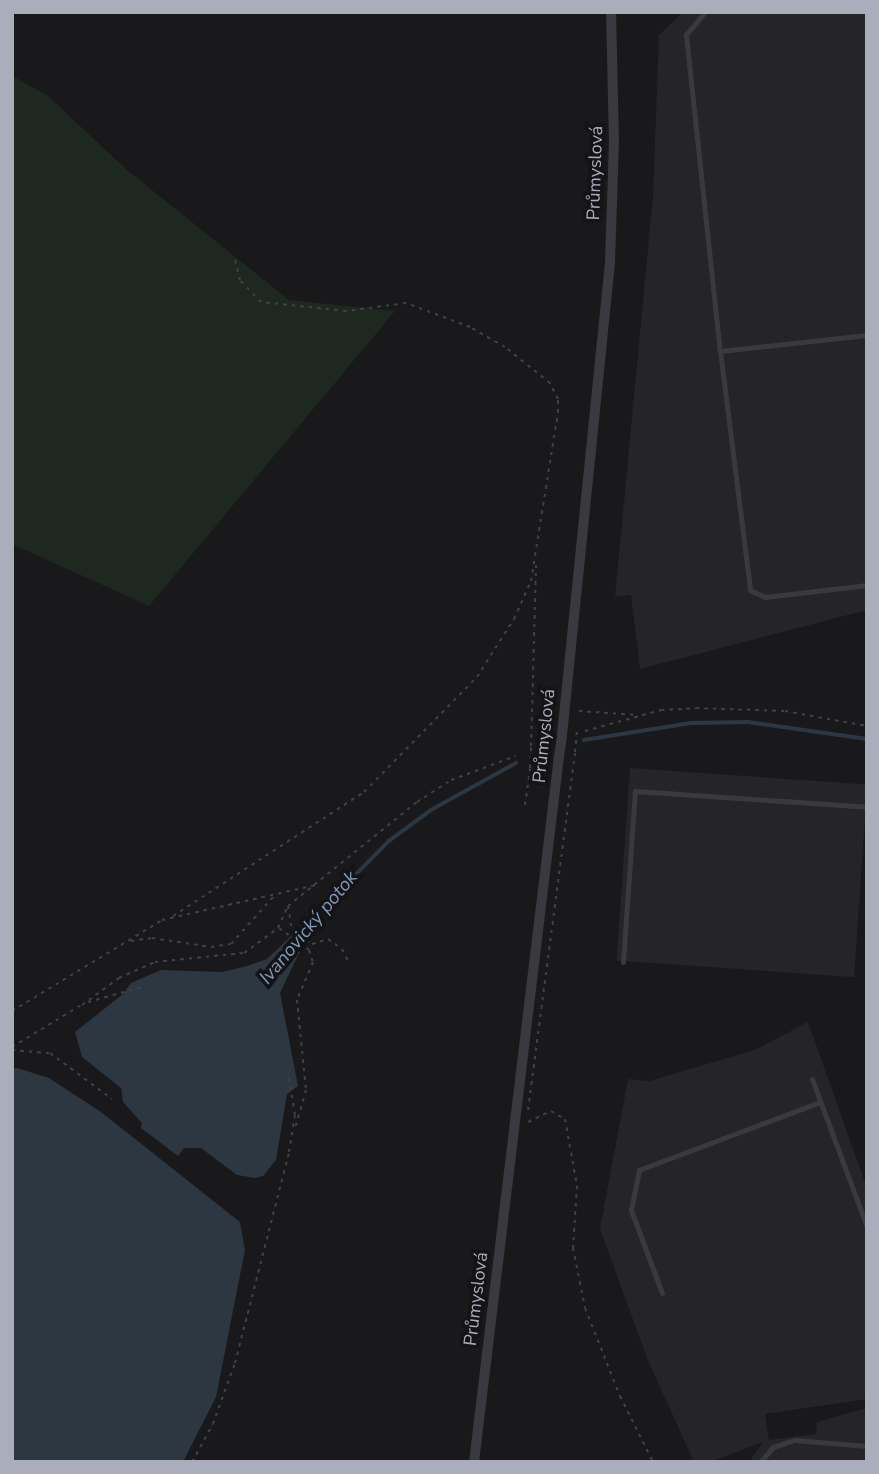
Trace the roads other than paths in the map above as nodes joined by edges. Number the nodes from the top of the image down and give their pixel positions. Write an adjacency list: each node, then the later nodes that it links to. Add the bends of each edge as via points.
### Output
1 (611, 12): 13 (street, Průmyslová, bridge, via 614,142 610,262 562,735)
2 (705, 12): 4 (lane, via 686,36)
3 (867, 335): 4 (lane)
4 (720, 351): 5 (lane, via 750,590 765,597)
5 (867, 585)
6 (867, 807): 7 (lane, via 635,792)
7 (623, 962)
8 (812, 1079): 9 (lane)
9 (820, 1102): 10 (lane); 11 (lane, via 639,1170 631,1210)
10 (867, 1227)
11 (662, 1293)
12 (867, 1446): 14 (lane, via 795,1440 774,1447)
13 (474, 1462)
14 (760, 1462)

